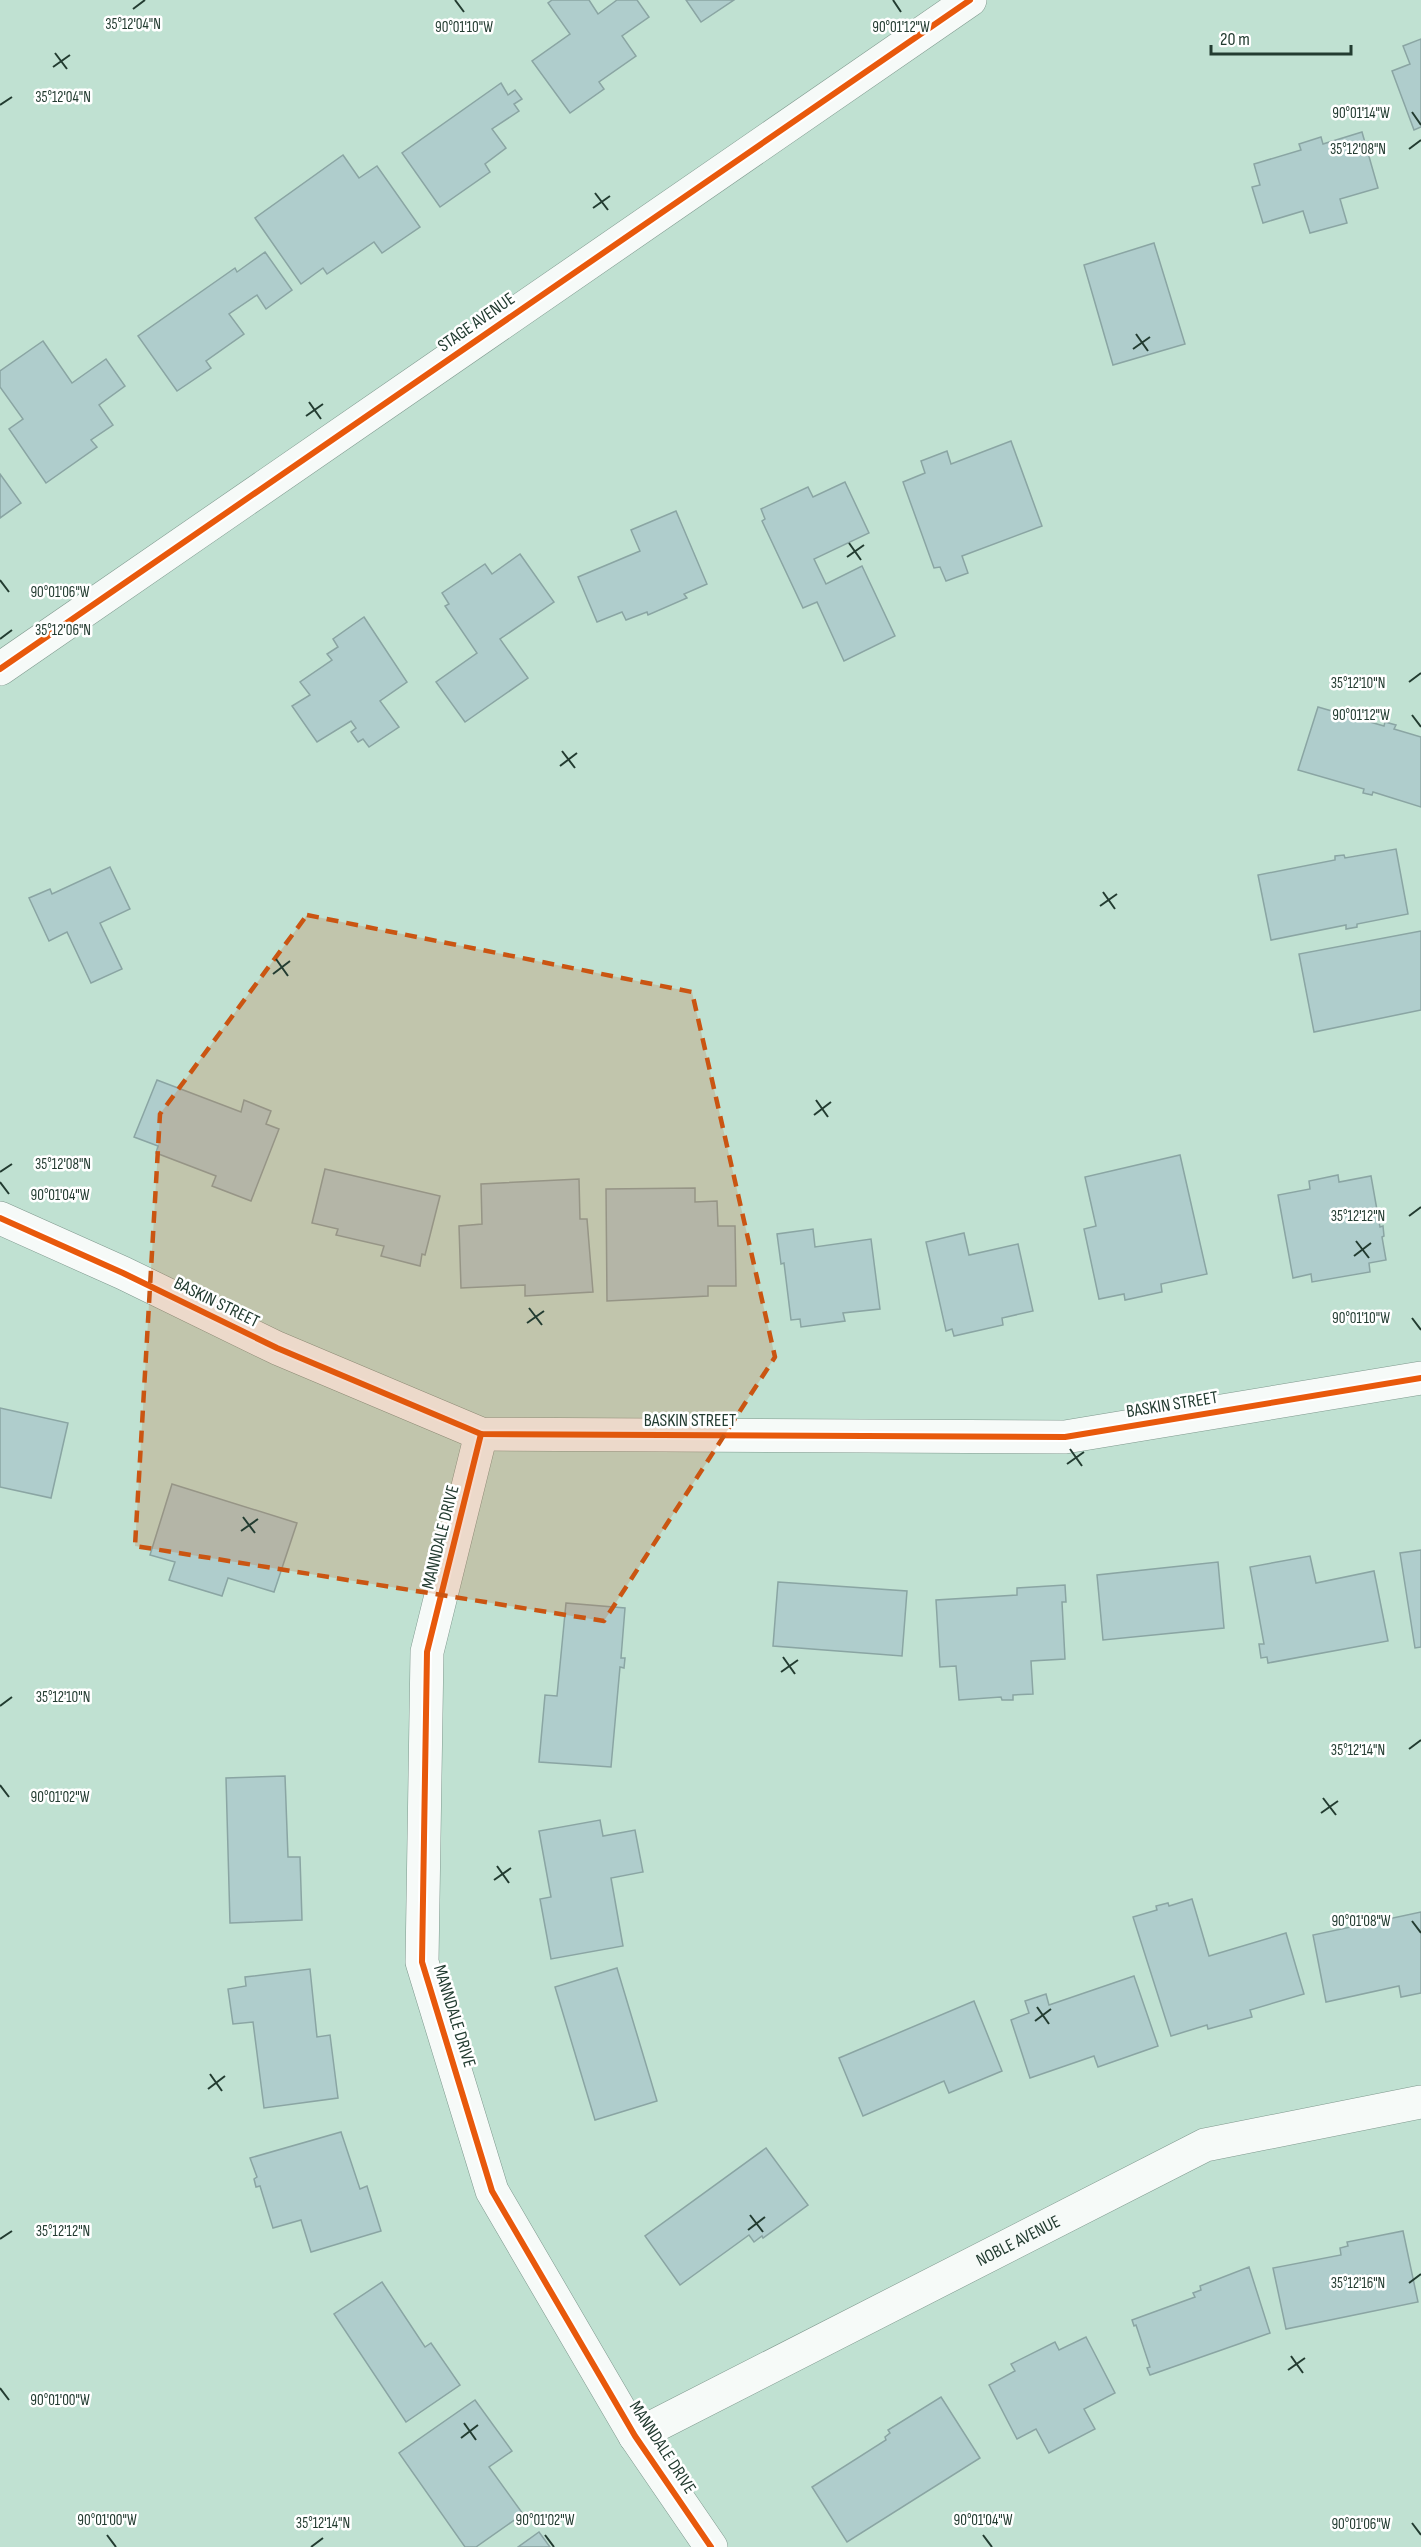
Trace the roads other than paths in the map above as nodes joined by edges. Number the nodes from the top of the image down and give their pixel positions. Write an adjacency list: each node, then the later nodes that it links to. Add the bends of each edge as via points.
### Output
1 (970, 0): 2 (street, STAGE AVENUE)
2 (0, 669)
3 (0, 1218): 5 (street, BASKIN STREET, via 278,1348)
4 (1421, 1378): 5 (street, BASKIN STREET, via 1065,1437)
5 (481, 1434): 7 (street, MANNDALE DRIVE, via 427,1652 422,1962 492,2191)
6 (1421, 2102): 7 (street, NOBLE AVENUE, via 1205,2145)
7 (635, 2436): 8 (street, MANNDALE DRIVE)
8 (711, 2547)

